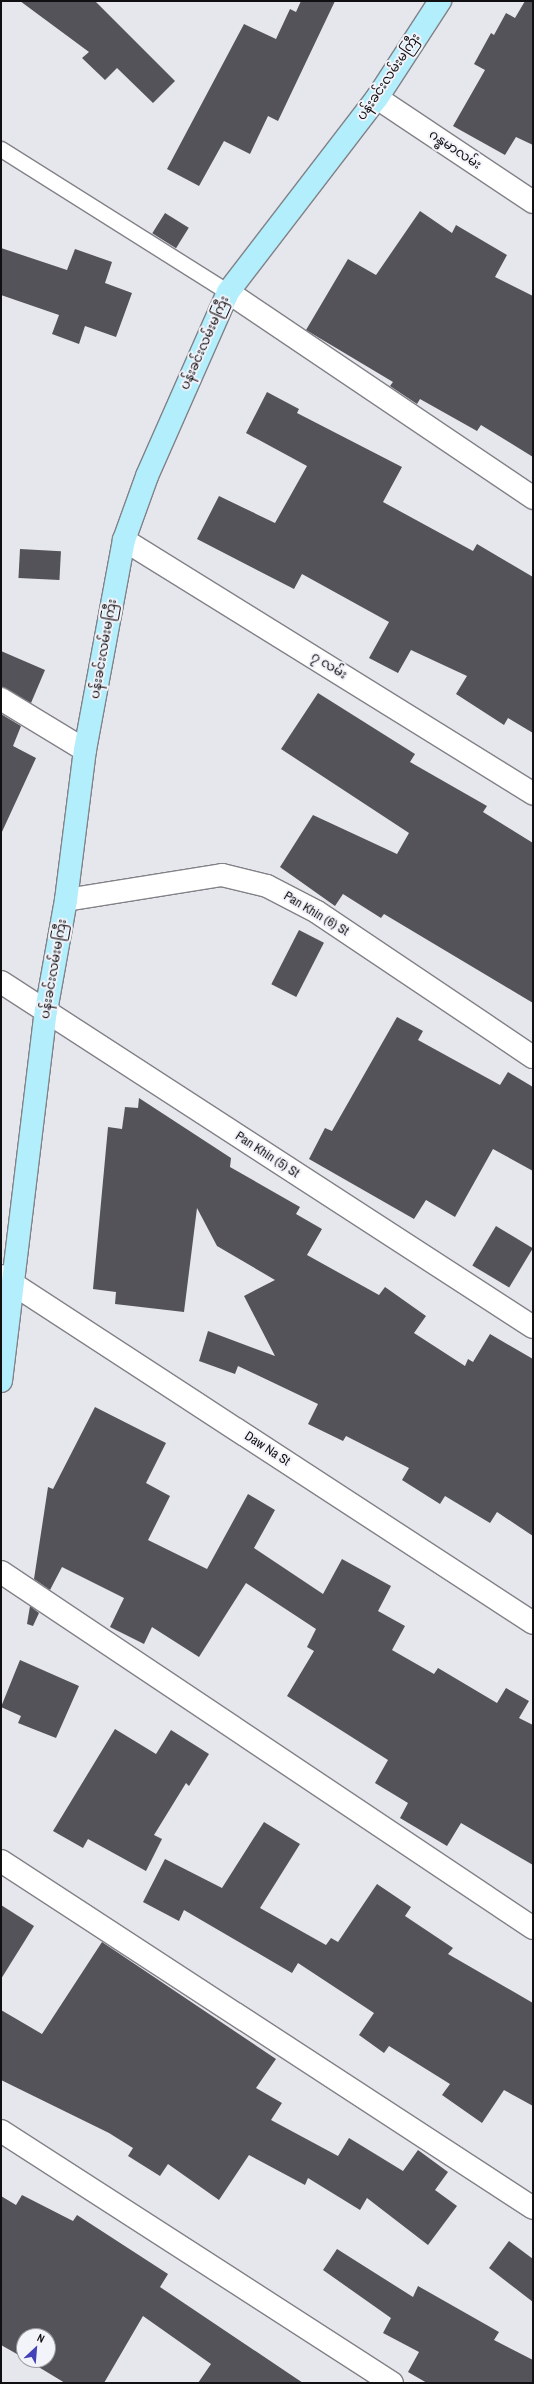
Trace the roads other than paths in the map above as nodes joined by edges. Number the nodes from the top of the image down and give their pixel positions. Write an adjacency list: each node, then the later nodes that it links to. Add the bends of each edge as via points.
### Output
1 (440, 1): 2 (main road, ပန်းခင်းလမ်းမကြီး)
2 (377, 98): 4 (street, ဂန္ဓမာလမ်း); 5 (main road, ပန်းခင်းလမ်းမကြီး)
3 (1, 149): 5 (lane)
4 (533, 202)
5 (228, 292): 6 (street); 7 (main road, ပန်းခင်းလမ်းမကြီး, via 147,476)
6 (533, 498)
7 (124, 540): 9 (main road, ပန်းခင်းလမ်းမကြီး); 10 (street, ၇ လမ်း)
8 (1, 699): 9 (street)
9 (85, 750): 11 (main road, ပန်းခင်းလမ်းမကြီး)
10 (533, 794)
11 (66, 900): 13 (main road, ပန်းခင်းလမ်းမကြီး); 14 (street, Pan Khin (6) St, via 222,875 267,886 317,912)
12 (1, 982): 13 (street, Pan Khin (5) St)
13 (46, 1012): 15 (main road, ပန်းခင်းလမ်းမကြီး); 16 (street, Pan Khin (5) St)
14 (533, 1058)
15 (7, 1280): 17 (main road, ပန်းခင်းလမ်းမကြီး); 19 (street, Daw Na St)
16 (533, 1327)
17 (1, 1381)
18 (1, 1572): 21 (street)
19 (533, 1623)
20 (1, 1861): 23 (street)
21 (533, 1928)
22 (1, 2131): 24 (street)
23 (533, 2208)
24 (392, 2383)

